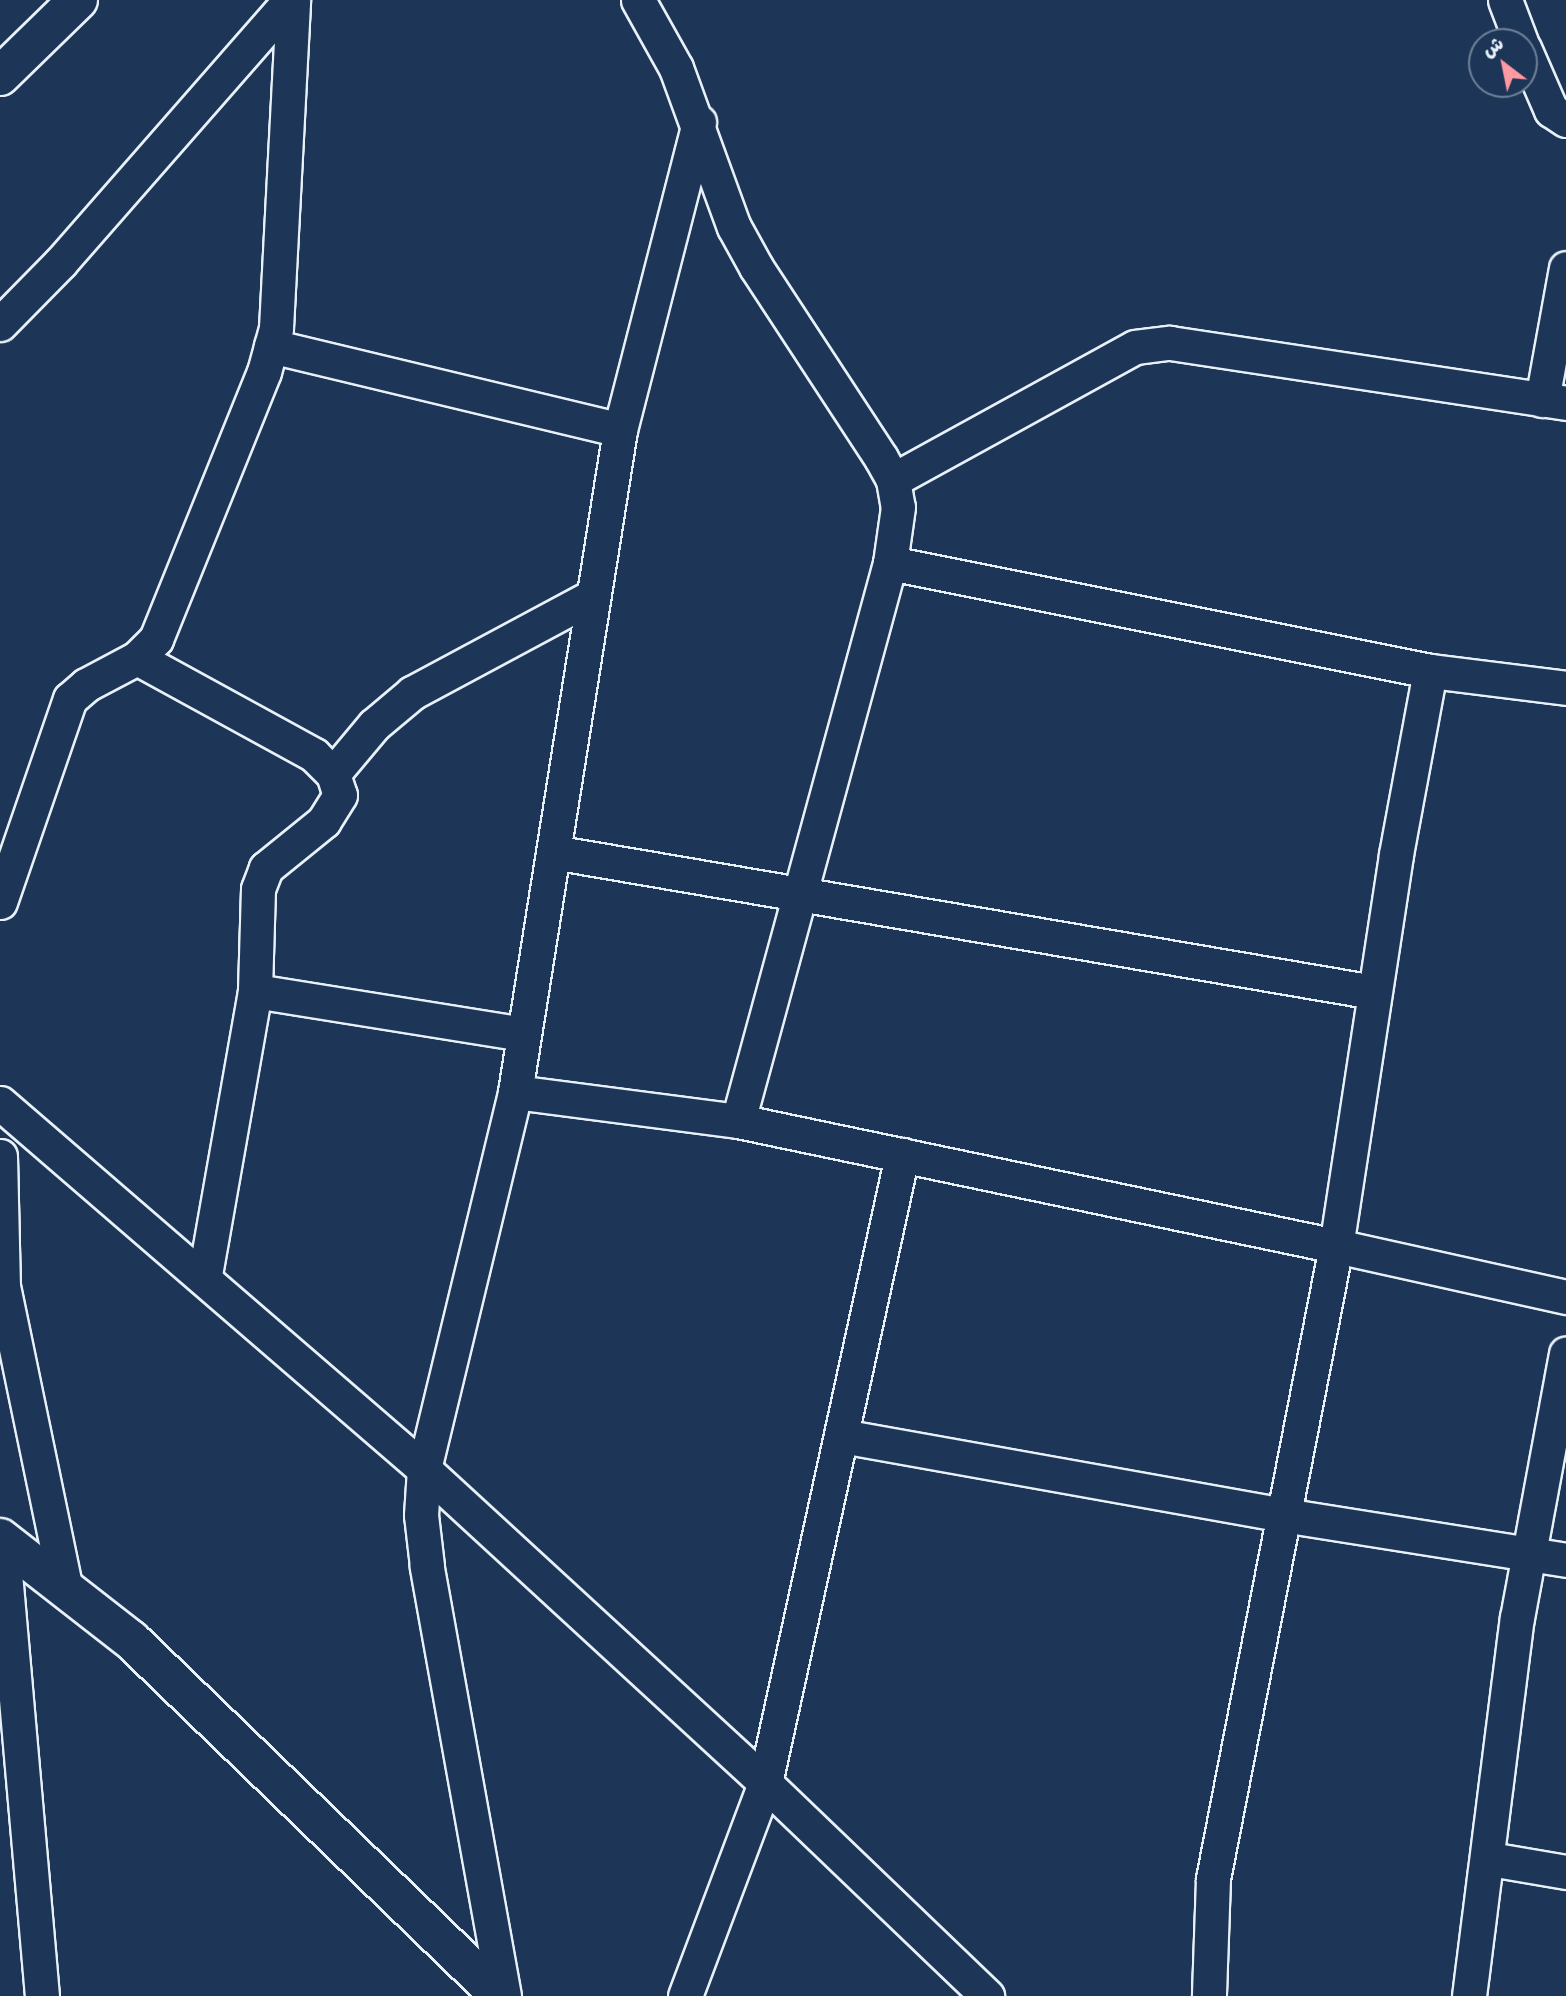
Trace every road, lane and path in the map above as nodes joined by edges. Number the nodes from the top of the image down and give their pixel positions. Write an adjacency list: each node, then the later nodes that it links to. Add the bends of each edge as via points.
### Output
1 (78, 0): 6 (main road)
2 (291, 0): 11 (street, via 60,263); 12 (street, via 276,328)
3 (638, 0): 9 (street, via 676,68)
4 (1505, 0): 5 (street)
5 (1516, 28)
6 (0, 76)
7 (1538, 80): 8 (street, via 1551,110)
8 (1566, 120)
9 (698, 122): 14 (street); 15 (street, via 734,226 756,267)
10 (1566, 268): 13 (street)
11 (0, 324)
12 (271, 346): 14 (street); 18 (street, via 156,639)
13 (1554, 402): 15 (street, via 1170,343 1135,347)
14 (620, 430): 17 (street)
15 (893, 480): 16 (street, via 898,507)
16 (890, 563): 19 (street); 23 (street)
17 (593, 596): 21 (street, via 412,692 374,725); 22 (street)
18 (137, 659): 21 (street, via 314,755); 24 (street, via 86,685 70,699)
19 (1430, 671): 20 (street); 26 (street)
20 (1566, 688)
21 (333, 774): 25 (street, via 340,795 324,821 266,868 258,889)
22 (553, 852): 23 (street); 27 (street)
23 (800, 893): 26 (street); 30 (street)
24 (0, 902)
25 (254, 991): 27 (street); 34 (street)
26 (1374, 992): 33 (street)
27 (524, 1034): 28 (street)
28 (515, 1092): 30 (street); 38 (street)
29 (0, 1103): 34 (street)
30 (738, 1121): 31 (street)
31 (902, 1155): 33 (street); 37 (street)
32 (0, 1156): 43 (street, via 3,1286)
33 (1336, 1246): 35 (street); 39 (street)
34 (204, 1279): 38 (street)
35 (1566, 1297)
36 (1566, 1353): 41 (street)
37 (841, 1436): 39 (street); 44 (street)
38 (424, 1469): 44 (street); 48 (street, via 421,1515 427,1566)
39 (1283, 1516): 41 (street); 51 (street, via 1213,1879)
40 (1, 1539): 43 (main road); 47 (street)
41 (1528, 1554): 42 (street); 45 (street)
42 (1566, 1560)
43 (66, 1589): 48 (main road, via 131,1640)
44 (765, 1783): 49 (street); 50 (street)
45 (1490, 1859): 46 (street); 52 (street)
46 (1566, 1871)
47 (41, 1996)
48 (502, 1996)
49 (685, 1996)
50 (987, 1996)
51 (1209, 1996)
52 (1469, 1996)

